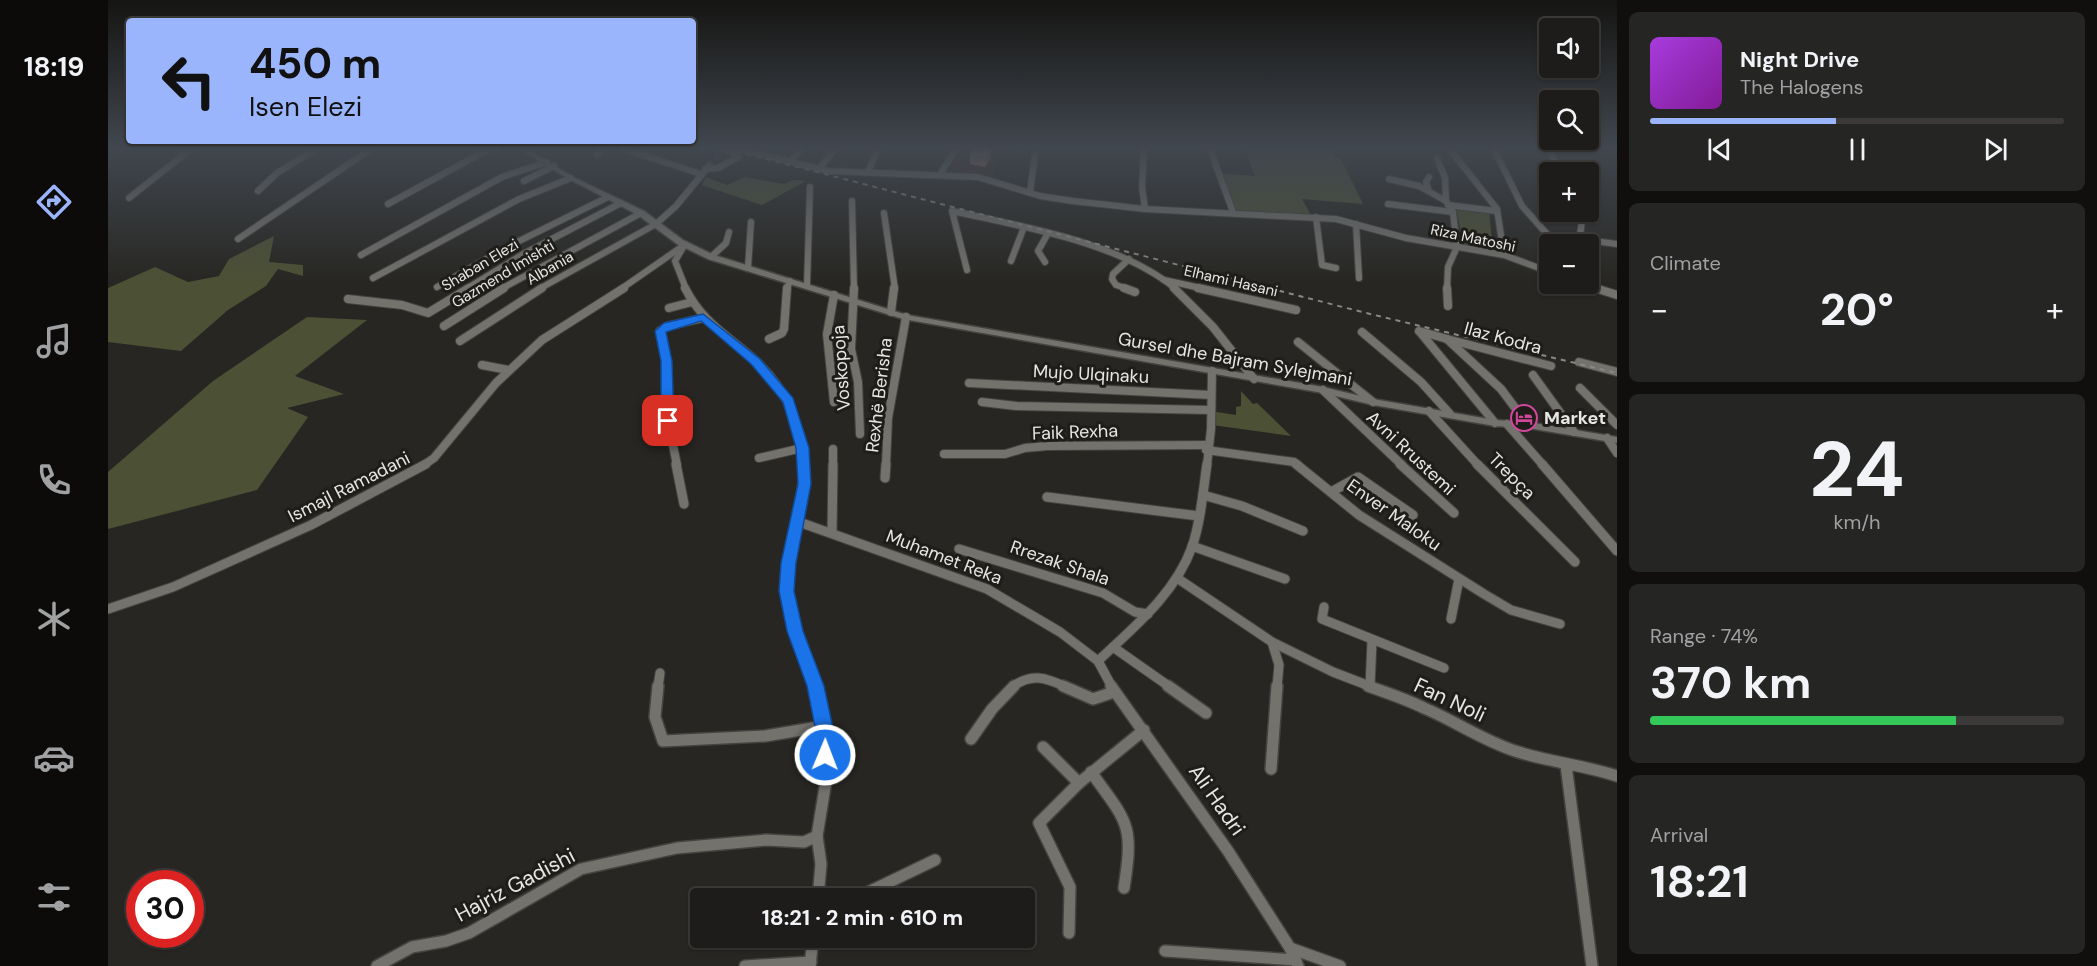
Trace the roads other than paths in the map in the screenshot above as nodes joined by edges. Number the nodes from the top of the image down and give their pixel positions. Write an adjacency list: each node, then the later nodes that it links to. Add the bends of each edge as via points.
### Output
1 (134, 194): 17 (street)
2 (304, 194): 37 (street)
3 (406, 194): 21 (street)
4 (471, 194): 42 (street)
5 (531, 194): 52 (street)
6 (602, 194): 16 (street, Gursel dhe Bajram Sylejmani)
7 (686, 194): 31 (street, Albania)
8 (810, 194): 56 (street)
9 (1040, 194): 23 (street, Riza Matoshi)
10 (1143, 194): 23 (street)
11 (1226, 194): 25 (street)
12 (1436, 194): 20 (street)
13 (1446, 194): 20 (street)
14 (1485, 194): 24 (street)
15 (1516, 194): 35 (street)
16 (608, 197): 19 (street, Gursel dhe Bajram Sylejmani); 57 (street, via 509,246)
17 (129, 198)
18 (852, 201): 63 (street)
19 (621, 203): 27 (street, Gursel dhe Bajram Sylejmani); 62 (street, Shaban Elezi, via 525,253 428,314 402,305)
20 (1447, 203): 24 (street); 26 (street)
21 (388, 204)
22 (1388, 204): 26 (street)
23 (1145, 209): 25 (street, Riza Matoshi)
24 (1496, 211): 43 (street)
25 (1233, 212): 29 (street, Riza Matoshi)
26 (1453, 212): 41 (street)
27 (641, 213): 31 (street, Gursel dhe Bajram Sylejmani); 71 (street, Gazmend Imishti, via 511,282)
28 (884, 213): 68 (street, via 895,292)
29 (1316, 217): 32 (street, Riza Matoshi); 49 (street, via 1322,265)
30 (750, 222): 48 (street)
31 (656, 224): 40 (street, Gursel dhe Bajram Sylejmani); 75 (street, Albania, via 538,290)
32 (1356, 224): 41 (street, Riza Matoshi); 53 (street)
33 (1024, 227): 36 (street, Elhami Hasani); 46 (street); 51 (street, Elhami Hasani, via 952,211)
34 (729, 232): 44 (street, via 726,243)
35 (1547, 234)
36 (1047, 235): 45 (street, Elhami Hasani); 47 (street, via 1038,251)
37 (238, 239)
38 (1599, 243): 39 (street)
39 (1617, 244)
40 (682, 246): 44 (street, Gursel dhe Bajram Sylejmani); 64 (street, via 676,269); 80 (street, Ismajl Ramadani, via 542,340)
41 (1457, 247): 43 (street, Riza Matoshi); 65 (street, via 1447,265)
42 (361, 255)
43 (1504, 255): 50 (street, Riza Matoshi)
44 (711, 257): 48 (street, Gursel dhe Bajram Sylejmani)
45 (1129, 259): 54 (street, Elhami Hasani); 59 (street, via 1112,279 1116,285)
46 (1011, 261)
47 (1045, 261)
48 (748, 268): 55 (street, Gursel dhe Bajram Sylejmani)
49 (1336, 268)
50 (1539, 268)
51 (967, 270)
52 (373, 278)
53 (1359, 278)
54 (1160, 279): 67 (street, Elhami Hasani); 84 (street, Elhami Hasani, via 1197,309)
55 (790, 281): 56 (street, Gursel dhe Bajram Sylejmani); 73 (street, via 784,294 784,329)
56 (807, 286): 60 (street, Gursel dhe Bajram Sylejmani)
57 (438, 287)
58 (1599, 289): 61 (street)
59 (1135, 292)
60 (834, 295): 63 (street, Gursel dhe Bajram Sylejmani); 89 (street, via 827,334)
61 (1617, 295)
62 (348, 299)
63 (852, 300): 68 (street, Gursel dhe Bajram Sylejmani); 100 (street, Voskopoja, via 851,349 858,382)
64 (692, 302): 66 (street); 70 (street)
65 (1448, 306)
66 (669, 308)
67 (1296, 310)
68 (891, 312): 69 (street, Gursel dhe Bajram Sylejmani)
69 (906, 316): 81 (street, Gursel dhe Bajram Sylejmani); 108 (street, Rexhë Berisha, via 888,418)
70 (703, 318): 103 (street, via 756,361 780,387 789,401); 112 (street, via 660,331 666,361 668,421)
71 (444, 326)
72 (1362, 332): 94 (street, via 1421,382)
73 (769, 339)
74 (1448, 339): 79 (street, Ilaz Kodra); 95 (street, Ilaz Kodra, via 1419,331); 97 (street, Ilaz Kodra, via 1501,389)
75 (460, 341)
76 (1298, 342): 91 (street)
77 (1579, 362): 82 (street)
78 (482, 365): 80 (street)
79 (1551, 366)
80 (508, 370): 127 (street, Ismajl Ramadani, via 434,458 410,475 173,587)
81 (1212, 371): 84 (street, Gursel dhe Bajram Sylejmani); 88 (street)
82 (1617, 372)
83 (1533, 375): 99 (street)
84 (1254, 379): 87 (street, Gursel dhe Bajram Sylejmani)
85 (969, 383): 88 (street, Mujo Ulqinaku)
86 (1580, 388): 98 (street)
87 (1323, 390): 91 (street, Gursel dhe Bajram Sylejmani); 113 (street, Avni Rrustemi)
88 (1211, 395): 92 (street)
89 (834, 402)
90 (982, 402): 92 (street)
91 (1373, 402): 93 (street, Gursel dhe Bajram Sylejmani)
92 (1210, 410): 102 (street)
93 (1429, 411): 94 (street, Gursel dhe Bajram Sylejmani); 122 (street, Trepça)
94 (1450, 414): 95 (street, Gursel dhe Bajram Sylejmani)
95 (1495, 423): 96 (street, Gursel dhe Bajram Sylejmani)
96 (1507, 424): 97 (street, Gursel dhe Bajram Sylejmani); 121 (street)
97 (1528, 425): 99 (street, Gursel dhe Bajram Sylejmani)
98 (1617, 425)
99 (1574, 432): 101 (street, Gursel dhe Bajram Sylejmani)
100 (860, 434)
101 (1612, 439): 105 (street)
102 (1207, 447): 106 (street, Faik Rexha, via 1047,446 1005,454); 109 (street, Enver Maloku, via 1294,462); 110 (street)
103 (802, 448): 107 (street); 116 (street, via 804,484)
104 (833, 449): 118 (street)
105 (1617, 453)
106 (944, 454)
107 (759, 458)
108 (885, 478)
109 (1331, 492): 114 (street, via 1358,477); 125 (street, Enver Maloku, via 1359,515)
110 (1203, 495): 115 (street); 117 (street)
111 (1047, 498): 115 (street)
112 (684, 504)
113 (1454, 513)
114 (1413, 515)
115 (1199, 516): 119 (street)
116 (799, 522): 118 (street, Muhamet Reka); 140 (street, via 787,591 795,631 816,686)
117 (1303, 531)
118 (832, 533): 134 (street, Muhamet Reka, via 987,590 1060,632)
119 (1192, 546): 123 (street); 124 (street)
120 (959, 549): 128 (street, Rrezak Shala, via 1103,593 1135,612)
121 (1617, 551)
122 (1575, 562)
123 (1177, 578): 128 (street); 132 (street, Fan Noli)
124 (1285, 579)
125 (1459, 579): 129 (street); 130 (street, Enver Maloku, via 1511,610)
126 (1324, 607): 131 (street, via 1322,619)
127 (108, 609)
128 (1148, 614): 133 (street)
129 (1451, 619)
130 (1560, 624)
131 (1372, 641): 135 (street); 137 (street)
132 (1272, 642): 137 (street, Fan Noli); 145 (street, via 1279,665)
133 (1113, 646): 134 (street); 139 (street)
134 (1098, 661): 138 (street, Ali Hadri)
135 (1444, 668)
136 (660, 673): 140 (street, via 654,722 663,741 748,739)
137 (1370, 687): 144 (street, Fan Noli, via 1425,708 1514,751)
138 (1114, 693): 141 (street, Ali Hadri); 142 (street, via 1093,699 1039,676 1029,676 1003,694)
139 (1206, 713)
140 (825, 726): 149 (street, via 826,781)
141 (1144, 730): 146 (street); 157 (street, Ali Hadri, via 1228,851)
142 (971, 739)
143 (1043, 747): 148 (street)
144 (1566, 765): 147 (street, Fan Noli, via 1582,765); 162 (street)
145 (1271, 769)
146 (1091, 772): 148 (street); 153 (street, via 1129,832)
147 (1617, 777)
148 (1079, 783): 154 (street, via 1039,823 1070,887)
149 (817, 836): 151 (street); 159 (street, Hajriz Gadishi, via 804,842 766,840 677,848 581,869 469,933 412,947)
150 (935, 860): 152 (street)
151 (819, 888)
152 (877, 888)
153 (1124, 888)
154 (1069, 933)
155 (812, 948): 158 (street)
156 (1165, 951): 157 (street)
157 (1295, 958): 161 (street)
158 (811, 964): 160 (street)
159 (377, 966)
160 (745, 966)
161 (1340, 966)
162 (1592, 966)

